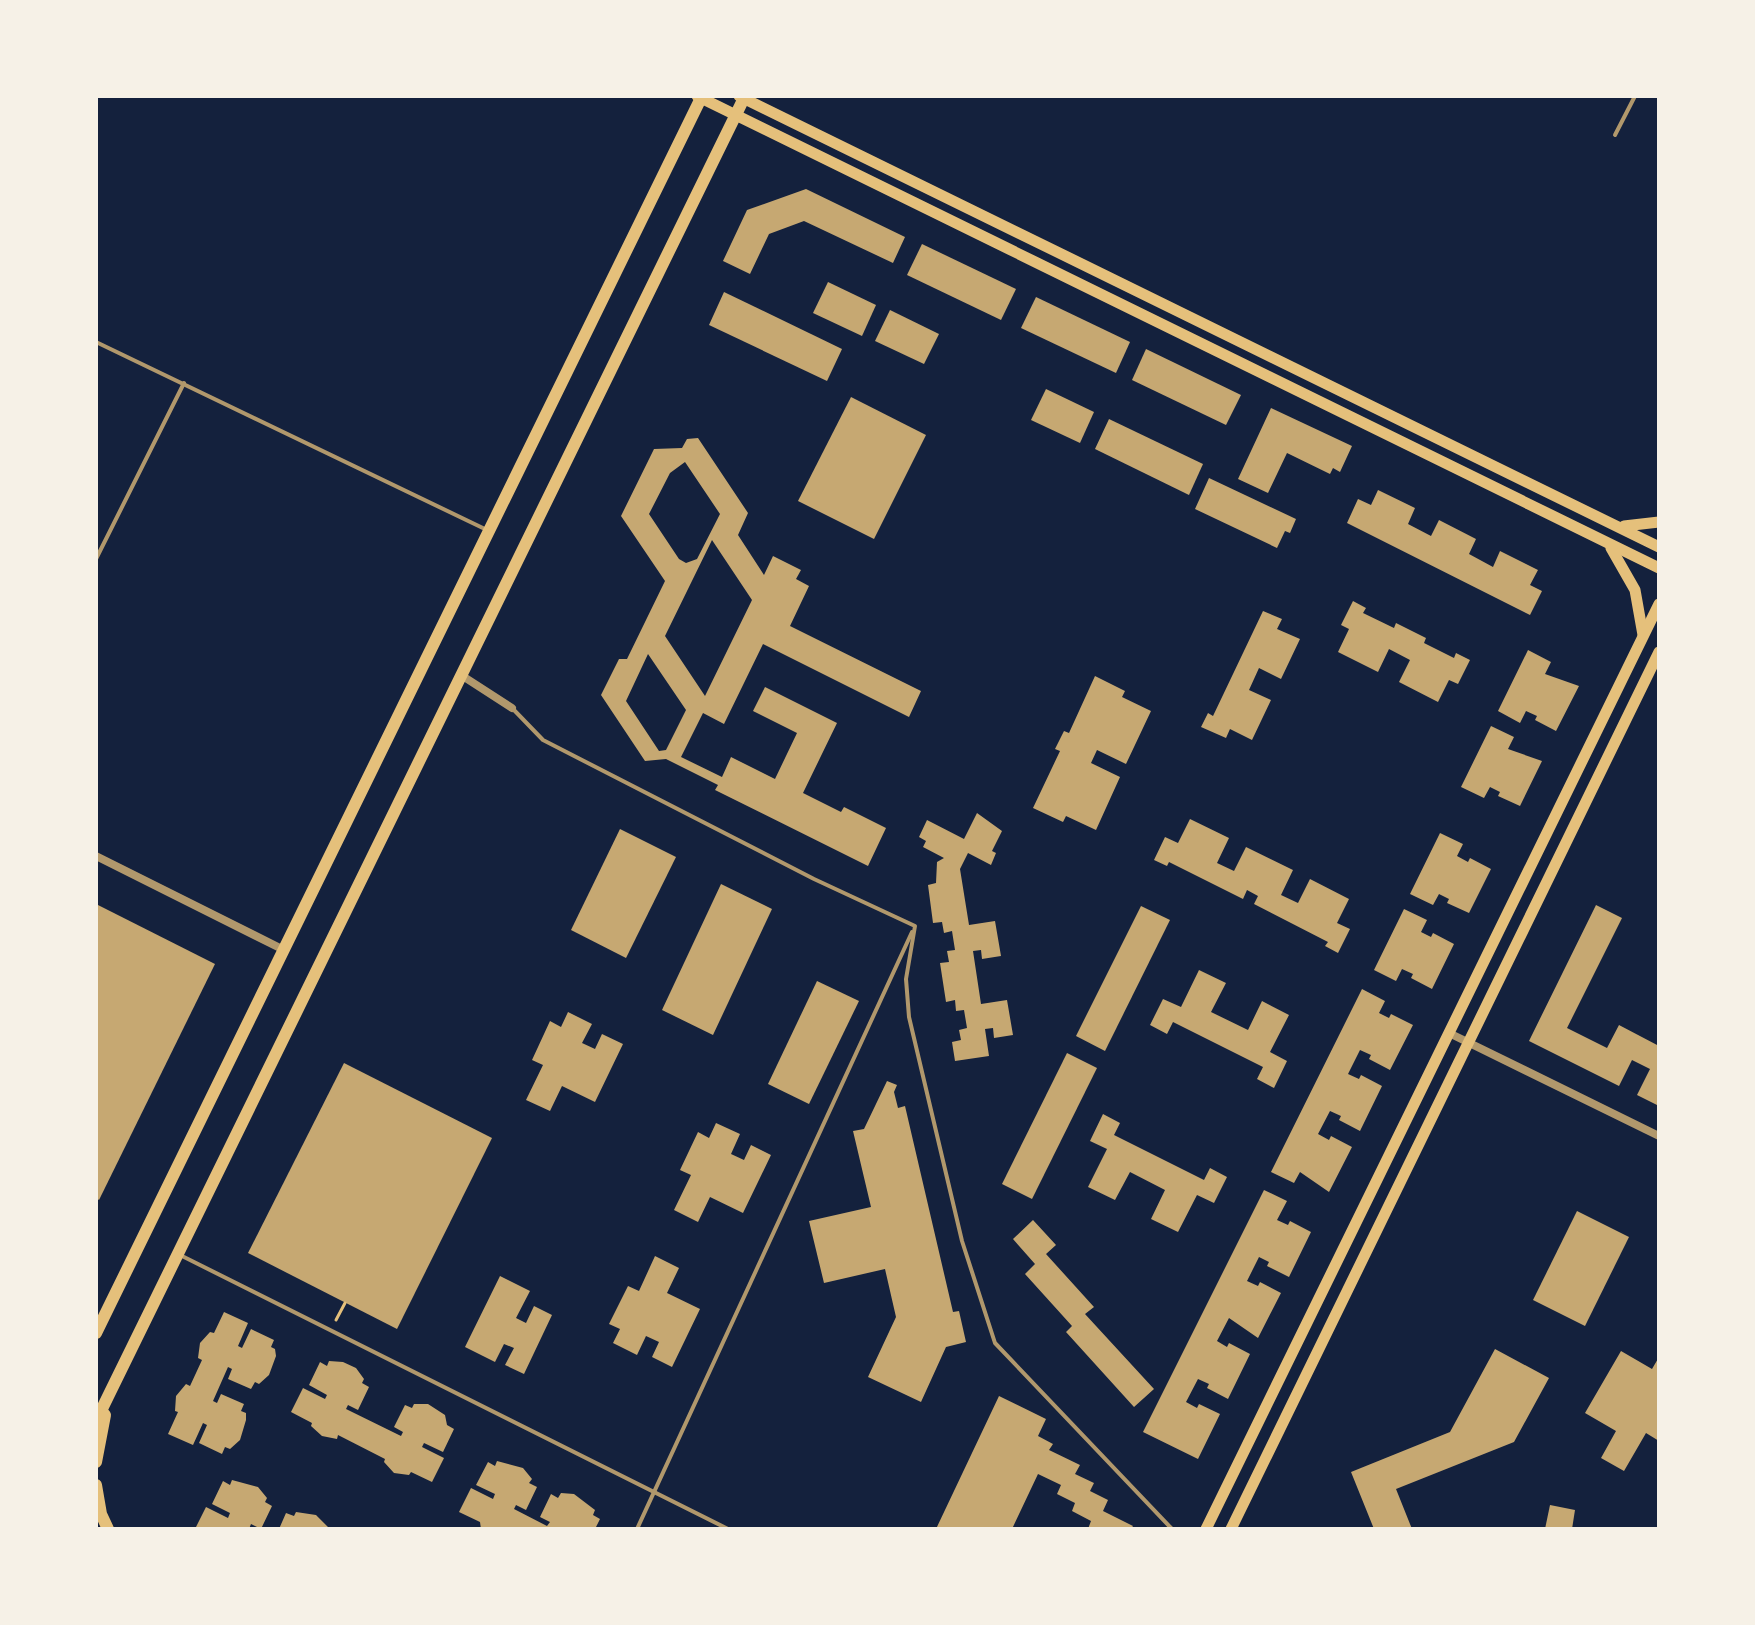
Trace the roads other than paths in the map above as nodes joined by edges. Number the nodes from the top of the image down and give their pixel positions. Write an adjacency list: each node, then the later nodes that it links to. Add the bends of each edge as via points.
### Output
1 (1635, 96): 5 (lane)
2 (700, 97): 4 (main road); 10 (main road)
3 (742, 97): 4 (main road); 9 (main road)
4 (735, 115): 11 (main road); 18 (main road)
5 (1615, 135)
6 (96, 342): 7 (lane)
7 (184, 383): 10 (lane); 13 (lane)
8 (1659, 522): 9 (main road)
9 (1615, 526): 12 (main road)
10 (489, 531): 22 (main road)
11 (1605, 542): 14 (main road); 16 (main road, via 1635,590)
12 (1659, 547)
13 (96, 559)
14 (1659, 568)
15 (1659, 604): 16 (main road)
16 (1643, 638): 23 (main road)
17 (1659, 652): 24 (main road)
18 (461, 675): 19 (street); 26 (main road)
19 (512, 708): 21 (lane, via 543,740)
20 (96, 856): 22 (street)
21 (915, 926): 32 (lane); 36 (lane, via 906,979 909,1017 962,1241 995,1343)
22 (284, 950): 27 (main road)
23 (1449, 1033): 24 (street); 37 (main road)
24 (1468, 1043): 25 (street); 38 (main road)
25 (1659, 1136)
26 (178, 1254): 28 (main road); 32 (lane)
27 (96, 1333)
28 (112, 1389): 29 (main road); 30 (main road)
29 (96, 1421)
30 (96, 1462)
31 (96, 1485): 33 (main road)
32 (655, 1493): 34 (lane); 35 (lane)
33 (108, 1529)
34 (637, 1529)
35 (728, 1529)
36 (1172, 1529)
37 (1206, 1529)
38 (1231, 1529)

